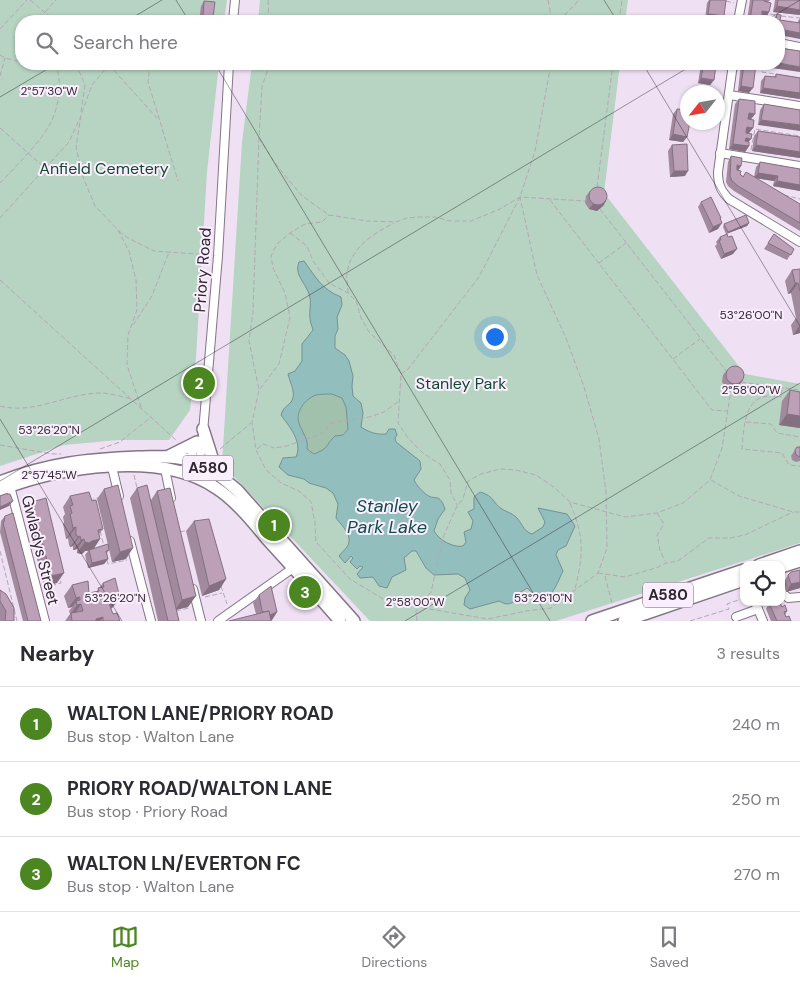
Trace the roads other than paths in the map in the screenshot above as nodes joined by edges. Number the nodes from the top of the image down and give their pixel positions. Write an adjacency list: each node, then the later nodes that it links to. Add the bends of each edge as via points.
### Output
1 (234, 0): 3 (street)
2 (741, 2): 4 (street)
3 (233, 15)
4 (739, 15)
5 (785, 44): 6 (street)
6 (800, 47)
7 (229, 70): 14 (street, Priory Road, via 218,256)
8 (732, 70): 9 (street)
9 (729, 95): 10 (street); 11 (street)
10 (800, 106)
11 (720, 153): 12 (street); 13 (street, via 718,181 729,200)
12 (800, 166)
13 (800, 242)
14 (201, 435): 15 (highway); 17 (street, Priory Road); 19 (highway)
15 (167, 457): 16 (highway, A580); 17 (highway, A580)
16 (111, 462): 18 (highway, A580); 21 (highway, A580, via 80,460 54,465 25,472); 23 (street)
17 (194, 462): 19 (highway, A580); 20 (street, Priory Road)
18 (165, 469): 20 (highway, A580); 22 (street)
19 (217, 473): 28 (highway, A580, via 237,490)
20 (187, 474): 28 (highway, A580, via 229,498)
21 (3, 486): 37 (street, Gwladys Street)
22 (173, 505)
23 (122, 507)
24 (128, 533): 38 (street)
25 (800, 551): 26 (highway)
26 (771, 561)
27 (800, 561): 29 (highway)
28 (298, 565): 40 (street); 41 (highway, A580); 42 (highway, A580)
29 (785, 566)
30 (740, 571): 43 (highway, A580)
31 (191, 580): 39 (street)
32 (740, 581): 44 (highway, A580)
33 (785, 595): 34 (street, via 788,598)
34 (800, 597)
35 (757, 606): 36 (street); 45 (street)
36 (736, 617)
37 (45, 621)
38 (151, 621)
39 (201, 621)
40 (218, 621)
41 (340, 621)
42 (354, 621)
43 (592, 621)
44 (624, 621)
45 (763, 621)

